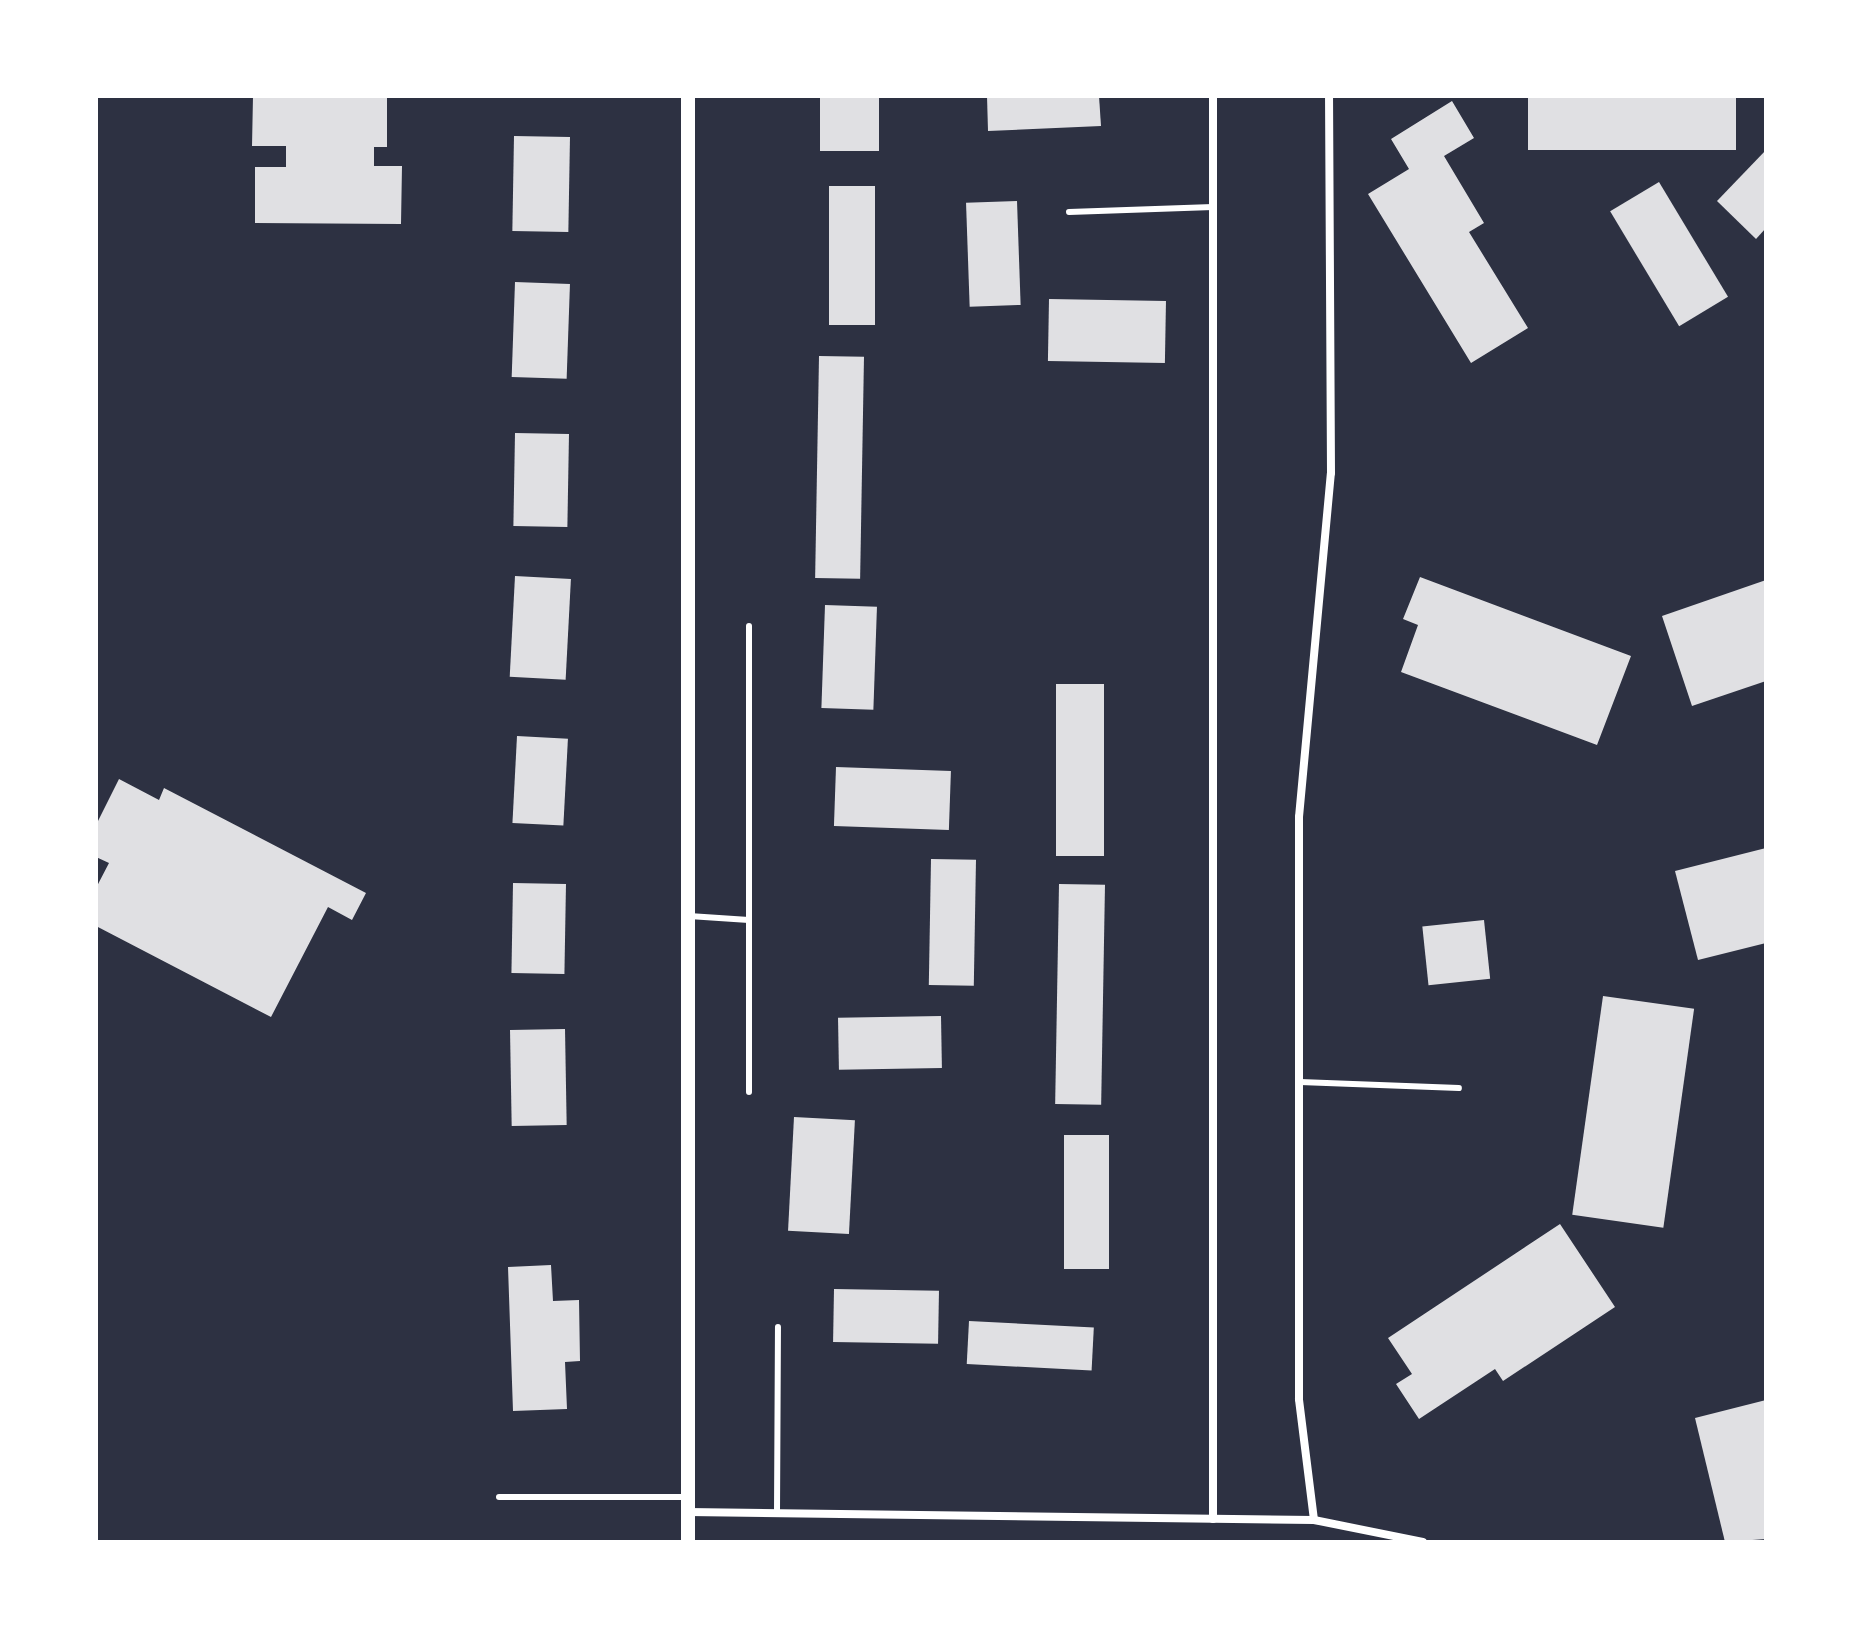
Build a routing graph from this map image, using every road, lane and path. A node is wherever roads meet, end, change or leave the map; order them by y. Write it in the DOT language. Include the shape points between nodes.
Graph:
graph roads {
  1 [pos="688,96"];
  2 [pos="1213,96"];
  3 [pos="1329,96"];
  4 [pos="1213,207"];
  5 [pos="1069,212"];
  6 [pos="749,626"];
  7 [pos="688,916"];
  8 [pos="749,920"];
  9 [pos="1300,1082"];
  10 [pos="1459,1088"];
  11 [pos="749,1092"];
  12 [pos="778,1327"];
  13 [pos="499,1497"];
  14 [pos="688,1497"];
  15 [pos="688,1512"];
  16 [pos="777,1513"];
  17 [pos="1213,1519"];
  18 [pos="1314,1520"];
  19 [pos="688,1542"];
  20 [pos="1423,1542"];
  1 -- 7 [label="street"];
  2 -- 4 [label="street"];
  3 -- 9 [label="street" via="1331,473 1300,789"];
  4 -- 5 [label="lane"];
  4 -- 17 [label="street"];
  6 -- 8 [label="lane"];
  7 -- 8 [label="lane"];
  7 -- 14 [label="street"];
  8 -- 11 [label="lane"];
  9 -- 10 [label="lane"];
  9 -- 18 [label="street" via="1299,1399"];
  12 -- 16 [label="lane"];
  13 -- 14 [label="lane"];
  14 -- 15 [label="street"];
  15 -- 16 [label="street"];
  15 -- 19 [label="street"];
  16 -- 17 [label="street"];
  17 -- 18 [label="street"];
  18 -- 20 [label="street"];
}
